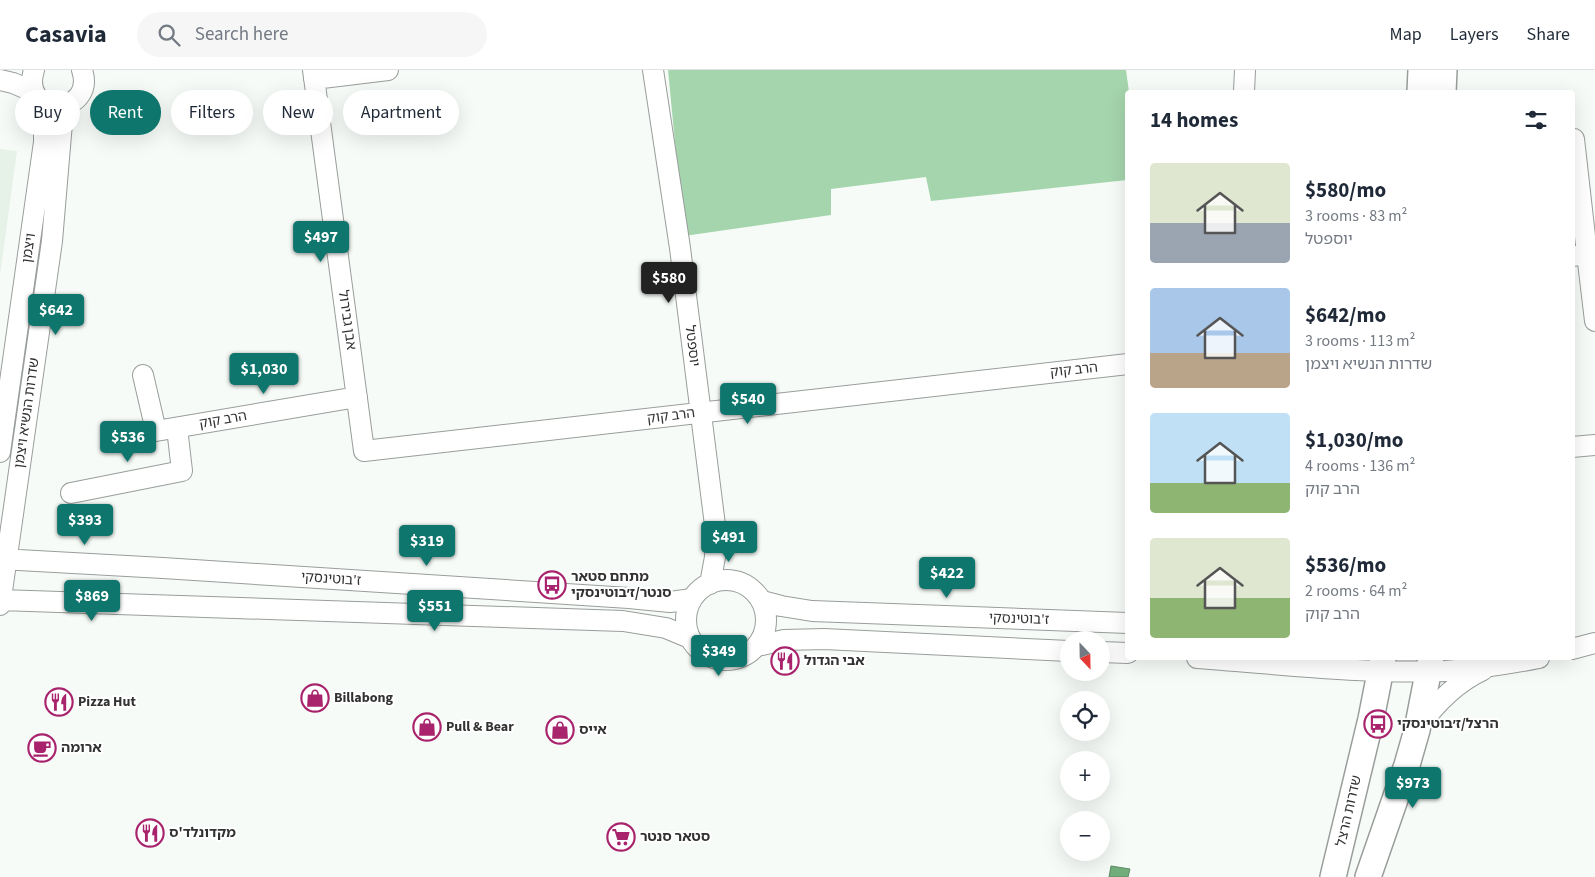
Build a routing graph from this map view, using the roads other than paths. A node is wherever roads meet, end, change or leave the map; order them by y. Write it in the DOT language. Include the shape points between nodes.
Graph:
graph roads {
  1 [pos="0,70"];
  2 [pos="6,70"];
  3 [pos="34,70"];
  4 [pos="82,70"];
  5 [pos="388,70"];
  6 [pos="653,70"];
  7 [pos="1244,70"];
  8 [pos="1421,70"];
  9 [pos="1444,70"];
  10 [pos="313,74"];
  11 [pos="0,80"];
  12 [pos="26,90"];
  13 [pos="36,90"];
  14 [pos="1244,90"];
  15 [pos="1420,90"];
  16 [pos="1443,90"];
  17 [pos="80,92"];
  18 [pos="43,135"];
  19 [pos="61,135"];
  20 [pos="1575,158"];
  21 [pos="1580,255"];
  22 [pos="1595,321"];
  23 [pos="1125,364"];
  24 [pos="143,375"];
  25 [pos="357,397"];
  26 [pos="701,412"];
  27 [pos="177,428"];
  28 [pos="1595,445"];
  29 [pos="1575,447"];
  30 [pos="364,451"];
  31 [pos="0,452"];
  32 [pos="71,493"];
  33 [pos="716,533"];
  34 [pos="3,559"];
  35 [pos="740,582"];
  36 [pos="710,584"];
  37 [pos="692,599"];
  38 [pos="0,600"];
  39 [pos="762,601"];
  40 [pos="0,605"];
  41 [pos="1125,624"];
  42 [pos="1595,636"];
  43 [pos="1575,637"];
  44 [pos="690,638"];
  45 [pos="1595,643"];
  46 [pos="756,646"];
  47 [pos="1575,648"];
  48 [pos="1060,651"];
  49 [pos="1110,652"];
  50 [pos="1125,653"];
  51 [pos="1259,660"];
  52 [pos="1528,660"];
  53 [pos="1382,664"];
  54 [pos="1430,664"];
  55 [pos="1494,666"];
  56 [pos="1417,730"];
  57 [pos="1333,877"];
  58 [pos="1368,877"];
  1 -- 2 [label="street"];
  3 -- 13 [label="street, ויצמן" via="32,78"];
  4 -- 17 [label="street, שדרות הנשיא ויצמן" via="84,79"];
  5 -- 10 [label="street"];
  6 -- 26 [label="street, יוספטל"];
  7 -- 14 [label="street"];
  8 -- 15 [label="main road"];
  9 -- 16 [label="main road"];
  10 -- 25 [label="street, אבן גבירול"];
  11 -- 12 [label="street"];
  18 -- 31 [label="street, ויצמן"];
  19 -- 34 [label="street, שדרות הנשיא ויצמן" via="52,241"];
  20 -- 21 [label="street"];
  21 -- 22 [label="street"];
  23 -- 26 [label="street, הרב קוק"];
  24 -- 27 [label="street, הרב קוק" via="156,431"];
  25 -- 27 [label="street, הרב קוק"];
  25 -- 30 [label="street, אבן גבירול"];
  26 -- 30 [label="street, הרב קוק"];
  26 -- 33 [label="street, יוספטל"];
  27 -- 32 [label="street" via="182,471"];
  28 -- 29 [label="street"];
  33 -- 35 [label="street, יוספטל"];
  33 -- 36 [label="street, יוספטל"];
  34 -- 37 [label="street, ז'בוטינסקי" via="657,602"];
  34 -- 38 [label="street, שדרות הנשיא ויצמן"];
  35 -- 36 [label="street" via="728,580"];
  35 -- 39 [label="street"];
  36 -- 37 [label="street"];
  37 -- 44 [label="street" via="687,615"];
  38 -- 40 [label="street, שדרות הנשיא ויצמן"];
  38 -- 44 [label="street" via="623,622 666,628"];
  39 -- 41 [label="street, ז'בוטינסקי" via="812,611"];
  39 -- 46 [label="street" via="766,625"];
  42 -- 43 [label="street"];
  44 -- 46 [label="street" via="700,650 719,660 740,658"];
  45 -- 47 [label="street"];
  46 -- 48 [label="street, ז'בוטינסקי" via="789,640 824,639"];
  49 -- 50 [label="street"];
  51 -- 53 [label="street"];
  52 -- 55 [label="street"];
  53 -- 54 [label="street"];
  53 -- 57 [label="main road, שדרות הרצל"];
  54 -- 55 [label="street"];
  54 -- 56 [label="main road"];
  55 -- 56 [label="street" via="1469,678 1444,696"];
  56 -- 58 [label="main road"];
}
